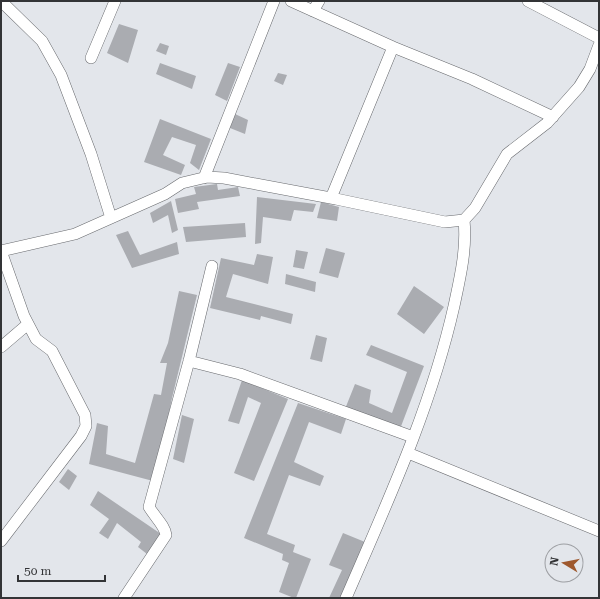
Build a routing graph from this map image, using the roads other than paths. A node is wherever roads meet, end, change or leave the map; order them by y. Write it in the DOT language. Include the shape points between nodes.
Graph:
graph roads {
  1 [pos="2,1"];
  2 [pos="115,1"];
  3 [pos="274,1"];
  4 [pos="291,1"];
  5 [pos="319,1"];
  6 [pos="528,1"];
  7 [pos="313,11"];
  8 [pos="599,38"];
  9 [pos="599,45"];
  10 [pos="393,47"];
  11 [pos="91,58"];
  12 [pos="553,117"];
  13 [pos="204,178"];
  14 [pos="331,198"];
  15 [pos="111,218"];
  16 [pos="464,220"];
  17 [pos="1,251"];
  18 [pos="212,266"];
  19 [pos="28,324"];
  20 [pos="1,347"];
  21 [pos="189,362"];
  22 [pos="414,437"];
  23 [pos="408,453"];
  24 [pos="599,530"];
  25 [pos="1,541"];
  26 [pos="124,598"];
  27 [pos="346,598"];
  1 -- 15 [label="street" via="42,41 61,75 91,154"];
  2 -- 11 [label="street"];
  3 -- 13 [label="street"];
  4 -- 7 [label="street"];
  5 -- 7 [label="street"];
  6 -- 8 [label="street"];
  7 -- 10 [label="street"];
  9 -- 12 [label="street" via="590,69 579,87"];
  10 -- 12 [label="street" via="472,78"];
  10 -- 14 [label="street"];
  12 -- 16 [label="street" via="500,162 475,208"];
  13 -- 14 [label="street" via="224,178"];
  13 -- 15 [label="street" via="182,183 165,194"];
  14 -- 16 [label="street" via="445,222"];
  15 -- 17 [label="street" via="75,234"];
  16 -- 22 [label="street" via="462,270 448,333"];
  17 -- 19 [label="street"];
  18 -- 21 [label="street"];
  19 -- 20 [label="street"];
  19 -- 25 [label="street" via="36,339 52,351 85,415 86,426"];
  21 -- 22 [label="street" via="240,374"];
  21 -- 26 [label="street" via="149,507 165,528 166,535"];
  22 -- 23 [label="street"];
  23 -- 24 [label="street"];
  23 -- 27 [label="street"];
}
